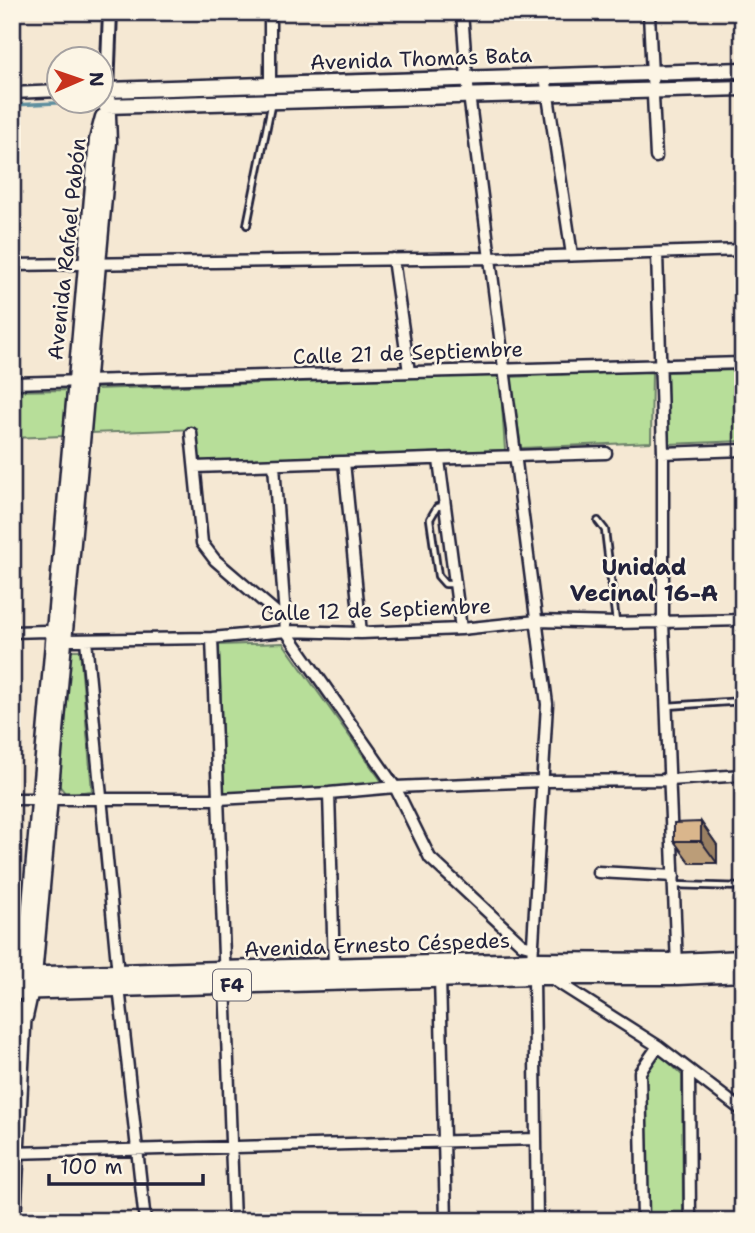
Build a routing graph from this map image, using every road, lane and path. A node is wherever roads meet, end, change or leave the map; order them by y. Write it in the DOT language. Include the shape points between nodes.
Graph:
graph roads {
  1 [pos="110,12"];
  2 [pos="270,12"];
  3 [pos="462,12"];
  4 [pos="649,14"];
  5 [pos="107,46"];
  6 [pos="743,71"];
  7 [pos="653,73"];
  8 [pos="545,76"];
  9 [pos="467,79"];
  10 [pos="270,85"];
  11 [pos="743,89"];
  12 [pos="116,90"];
  13 [pos="654,90"];
  14 [pos="46,92"];
  15 [pos="12,93"];
  16 [pos="548,93"];
  17 [pos="469,96"];
  18 [pos="271,101"];
  19 [pos="116,106"];
  20 [pos="107,116"];
  21 [pos="656,157"];
  22 [pos="247,225"];
  23 [pos="743,250"];
  24 [pos="657,253"];
  25 [pos="572,255"];
  26 [pos="490,258"];
  27 [pos="393,259"];
  28 [pos="92,264"];
  29 [pos="12,265"];
  30 [pos="743,363"];
  31 [pos="659,364"];
  32 [pos="504,369"];
  33 [pos="410,372"];
  34 [pos="80,382"];
  35 [pos="12,383"];
  36 [pos="191,433"];
  37 [pos="743,450"];
  38 [pos="606,453"];
  39 [pos="663,453"];
  40 [pos="515,457"];
  41 [pos="439,460"];
  42 [pos="344,462"];
  43 [pos="274,465"];
  44 [pos="195,467"];
  45 [pos="445,505"];
  46 [pos="598,521"];
  47 [pos="455,584"];
  48 [pos="743,620"];
  49 [pos="537,621"];
  50 [pos="663,622"];
  51 [pos="616,623"];
  52 [pos="286,626"];
  53 [pos="461,629"];
  54 [pos="12,632"];
  55 [pos="360,633"];
  56 [pos="59,637"];
  57 [pos="212,638"];
  58 [pos="86,640"];
  59 [pos="743,701"];
  60 [pos="667,706"];
  61 [pos="743,775"];
  62 [pos="670,780"];
  63 [pos="544,781"];
  64 [pos="395,787"];
  65 [pos="329,793"];
  66 [pos="100,797"];
  67 [pos="45,798"];
  68 [pos="12,799"];
  69 [pos="218,799"];
  70 [pos="598,872"];
  71 [pos="674,880"];
  72 [pos="743,887"];
  73 [pos="743,959"];
  74 [pos="537,965"];
  75 [pos="334,968"];
  76 [pos="677,969"];
  77 [pos="440,971"];
  78 [pos="743,973"];
  79 [pos="226,977"];
  80 [pos="119,981"];
  81 [pos="23,983"];
  82 [pos="658,1046"];
  83 [pos="689,1070"];
  84 [pos="743,1111"];
  85 [pos="536,1139"];
  86 [pos="442,1143"];
  87 [pos="232,1148"];
  88 [pos="137,1150"];
  89 [pos="15,1152"];
  90 [pos="13,1221"];
  91 [pos="145,1221"];
  92 [pos="234,1221"];
  93 [pos="446,1221"];
  94 [pos="537,1221"];
  95 [pos="643,1221"];
  96 [pos="690,1221"];
  1 -- 5 [label="street"];
  2 -- 10 [label="street"];
  3 -- 9 [label="street"];
  4 -- 7 [label="street"];
  6 -- 7 [label="main road, Avenida Thomas Bata"];
  7 -- 8 [label="main road, Avenida Thomas Bata"];
  7 -- 13 [label="street"];
  8 -- 9 [label="main road, Avenida Thomas Bata"];
  8 -- 16 [label="street"];
  9 -- 10 [label="main road, Avenida Thomas Bata"];
  9 -- 17 [label="street"];
  10 -- 12 [label="main road, Avenida Thomas Bata"];
  11 -- 13 [label="main road, Avenida Thomas Bata"];
  13 -- 16 [label="main road, Avenida Thomas Bata"];
  13 -- 21 [label="street"];
  14 -- 15 [label="street"];
  16 -- 17 [label="main road, Avenida Thomas Bata"];
  16 -- 25 [label="street"];
  17 -- 18 [label="main road, Avenida Thomas Bata"];
  17 -- 26 [label="street"];
  18 -- 19 [label="main road, Avenida Thomas Bata"];
  18 -- 22 [label="lane"];
  20 -- 28 [label="main road, Avenida Rafael Pabón" via="109,142"];
  23 -- 24 [label="street"];
  24 -- 25 [label="street"];
  24 -- 31 [label="street"];
  25 -- 26 [label="street"];
  26 -- 27 [label="street"];
  26 -- 32 [label="street"];
  27 -- 28 [label="street"];
  27 -- 33 [label="street"];
  28 -- 29 [label="street"];
  28 -- 34 [label="main road, Avenida Rafael Pabón"];
  30 -- 31 [label="street, Calle 21 de Septiembre"];
  31 -- 32 [label="street, Calle 21 de Septiembre"];
  31 -- 39 [label="street"];
  32 -- 33 [label="street, Calle 21 de Septiembre"];
  32 -- 40 [label="street"];
  33 -- 34 [label="street, Calle 21 de Septiembre"];
  34 -- 35 [label="street, Calle 21 de Septiembre"];
  34 -- 56 [label="main road, Avenida Rafael Pabón"];
  36 -- 44 [label="street"];
  37 -- 39 [label="street"];
  38 -- 40 [label="street"];
  39 -- 50 [label="street"];
  40 -- 41 [label="street"];
  40 -- 49 [label="street"];
  41 -- 42 [label="street"];
  41 -- 45 [label="street"];
  42 -- 43 [label="street"];
  42 -- 55 [label="street"];
  43 -- 44 [label="street"];
  43 -- 52 [label="street"];
  44 -- 52 [label="street" via="202,542 215,560"];
  45 -- 47 [label="street"];
  45 -- 47 [label="lane" via="430,519 438,576 446,584"];
  46 -- 51 [label="lane" via="605,530"];
  47 -- 53 [label="street"];
  48 -- 50 [label="street, Calle 12 de Septiembre"];
  49 -- 51 [label="street, Calle 12 de Septiembre"];
  49 -- 53 [label="street, Calle 12 de Septiembre"];
  49 -- 63 [label="street" via="547,704"];
  50 -- 51 [label="street, Calle 12 de Septiembre"];
  50 -- 60 [label="street"];
  52 -- 55 [label="street, Calle 12 de Septiembre"];
  52 -- 57 [label="street, Calle 12 de Septiembre"];
  52 -- 64 [label="street"];
  53 -- 55 [label="street, Calle 12 de Septiembre"];
  54 -- 56 [label="street, Calle 12 de Septiembre" via="46,631"];
  56 -- 58 [label="street, Calle 12 de Septiembre"];
  56 -- 67 [label="main road, Avenida Rafael Pabón"];
  57 -- 58 [label="street, Calle 12 de Septiembre"];
  57 -- 69 [label="street"];
  58 -- 66 [label="street"];
  59 -- 60 [label="lane"];
  60 -- 62 [label="street"];
  61 -- 62 [label="street"];
  62 -- 63 [label="street"];
  62 -- 71 [label="street"];
  63 -- 64 [label="street"];
  63 -- 74 [label="street"];
  64 -- 65 [label="street"];
  64 -- 74 [label="street" via="430,858 522,944"];
  65 -- 69 [label="street"];
  65 -- 75 [label="street"];
  66 -- 67 [label="street"];
  66 -- 69 [label="street"];
  66 -- 80 [label="street"];
  67 -- 68 [label="street"];
  67 -- 81 [label="main road, Avenida Rafael Pabón"];
  69 -- 79 [label="street"];
  70 -- 71 [label="street"];
  71 -- 72 [label="lane"];
  71 -- 76 [label="street"];
  73 -- 76 [label="highway, Avenida Ernesto Céspedes / F4"];
  74 -- 76 [label="highway, Avenida Ernesto Céspedes / F4"];
  74 -- 77 [label="highway, Avenida Ernesto Céspedes / F4"];
  74 -- 82 [label="street"];
  74 -- 85 [label="street"];
  75 -- 77 [label="highway, Avenida Ernesto Céspedes / F4"];
  75 -- 79 [label="highway, Avenida Ernesto Céspedes / F4"];
  76 -- 78 [label="highway, Avenida Ernesto Céspedes / F4"];
  77 -- 79 [label="highway, Avenida Ernesto Céspedes / F4"];
  77 -- 86 [label="street"];
  79 -- 80 [label="highway, Avenida Ernesto Céspedes / F4"];
  79 -- 87 [label="street"];
  80 -- 81 [label="highway, Avenida Ernesto Céspedes / F4"];
  80 -- 88 [label="street"];
  81 -- 89 [label="main road, Avenida Rafael Pabón" via="25,1017"];
  82 -- 83 [label="street"];
  82 -- 95 [label="street" via="640,1072"];
  83 -- 84 [label="street"];
  83 -- 96 [label="street"];
  85 -- 86 [label="street"];
  85 -- 94 [label="street"];
  86 -- 87 [label="street"];
  86 -- 93 [label="street"];
  87 -- 88 [label="street"];
  87 -- 92 [label="street"];
  88 -- 89 [label="street"];
  88 -- 91 [label="street"];
  89 -- 90 [label="main road, Avenida Rafael Pabón"];
}
